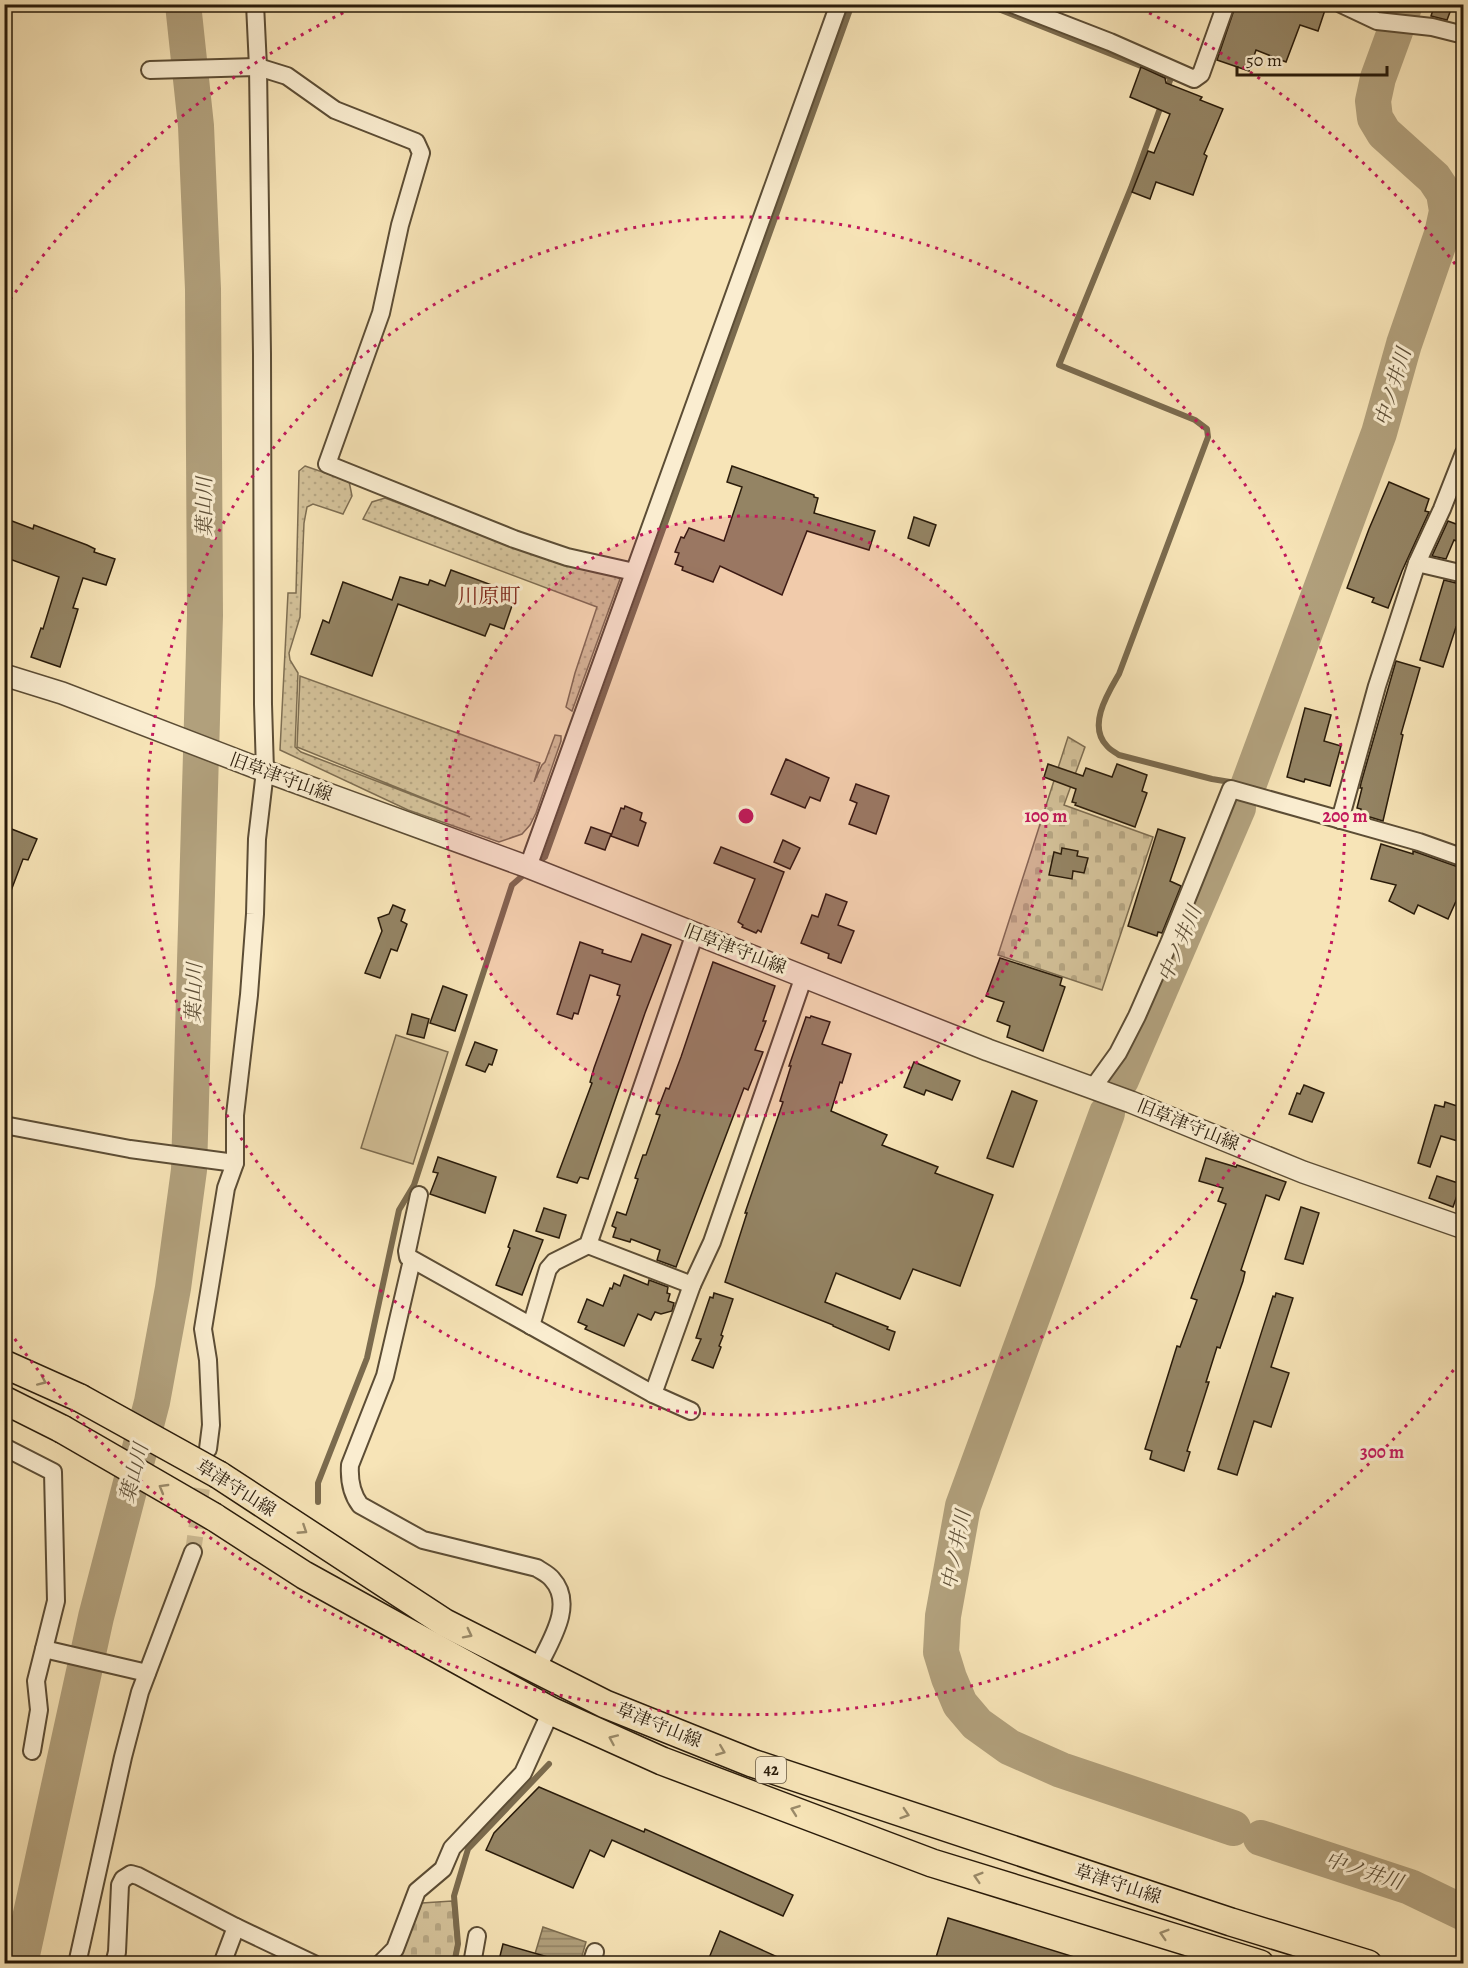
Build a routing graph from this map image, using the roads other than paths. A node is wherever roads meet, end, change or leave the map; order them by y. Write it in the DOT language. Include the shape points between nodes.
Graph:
graph roads {
  1 [pos="255,4"];
  2 [pos="839,4"];
  3 [pos="1012,4"];
  4 [pos="1226,4"];
  5 [pos="1341,4"];
  6 [pos="1464,35"];
  7 [pos="255,66"];
  8 [pos="155,70"];
  9 [pos="1464,453"];
  10 [pos="1417,563"];
  11 [pos="634,572"];
  12 [pos="1464,574"];
  13 [pos="4,675"];
  14 [pos="261,770"];
  15 [pos="1340,820"];
  16 [pos="1464,858"];
  17 [pos="528,867"];
  18 [pos="695,933"];
  19 [pos="804,976"];
  20 [pos="1092,1089"];
  21 [pos="4,1125"];
  22 [pos="235,1163"];
  23 [pos="419,1194"];
  24 [pos="1463,1227"];
  25 [pos="588,1245"];
  26 [pos="412,1260"];
  27 [pos="692,1285"];
  28 [pos="531,1326"];
  29 [pos="4,1364"];
  30 [pos="653,1394"];
  31 [pos="4,1400"];
  32 [pos="692,1411"];
  33 [pos="4,1447"];
  34 [pos="208,1449"];
  35 [pos="193,1552"];
  36 [pos="44,1649"];
  37 [pos="537,1670"];
  38 [pos="147,1673"];
  39 [pos="551,1711"];
  40 [pos="32,1751"];
  41 [pos="236,1927"];
  42 [pos="477,1936"];
  43 [pos="1200,1954"];
  44 [pos="77,1964"];
  45 [pos="114,1964"];
  46 [pos="222,1964"];
  47 [pos="314,1964"];
  48 [pos="380,1964"];
  49 [pos="472,1964"];
  50 [pos="1260,1964"];
  51 [pos="1368,1964"];
  1 -- 7 [label="street"];
  2 -- 11 [label="street"];
  3 -- 4 [label="street" via="1194,79 1202,74"];
  5 -- 6 [label="street" via="1377,21"];
  7 -- 8 [label="street"];
  7 -- 11 [label="street" via="287,76 335,110 416,142 421,153 381,313 327,464 514,539 567,557"];
  7 -- 14 [label="street" via="262,366"];
  9 -- 10 [label="street"];
  10 -- 12 [label="street"];
  10 -- 15 [label="street" via="1377,686"];
  11 -- 17 [label="street"];
  13 -- 14 [label="street, 旧草津守山線" via="62,693"];
  14 -- 17 [label="street, 旧草津守山線"];
  14 -- 22 [label="street" via="255,914 235,1115"];
  15 -- 16 [label="street"];
  15 -- 20 [label="street" via="1231,789 1137,1016 1118,1053"];
  17 -- 18 [label="street, 旧草津守山線"];
  18 -- 19 [label="street, 旧草津守山線"];
  18 -- 25 [label="street"];
  19 -- 20 [label="street, 旧草津守山線"];
  19 -- 27 [label="street" via="712,1242"];
  20 -- 24 [label="street, 旧草津守山線" via="1303,1172"];
  21 -- 22 [label="street" via="129,1149"];
  22 -- 34 [label="street" via="226,1188 203,1329 211,1425"];
  23 -- 26 [label="street" via="407,1251"];
  25 -- 27 [label="street"];
  25 -- 28 [label="street" via="548,1269"];
  26 -- 28 [label="street"];
  26 -- 37 [label="street" via="385,1376 350,1465 354,1496 360,1505 423,1540 537,1568 552,1579 560,1592 562,1613"];
  27 -- 30 [label="street"];
  28 -- 30 [label="street"];
  29 -- 37 [label="main road, 草津守山線 / 42, one-way, bridge" via="80,1398 219,1475 445,1623"];
  30 -- 32 [label="street"];
  39 -- 31 [label="main road, 草津守山線 / 42, one-way, bridge" via="304,1575 214,1517"];
  33 -- 36 [label="street" via="52,1472 56,1601"];
  35 -- 38 [label="street"];
  36 -- 38 [label="street"];
  36 -- 40 [label="street" via="36,1681 39,1710"];
  37 -- 51 [label="main road, 草津守山線 / 42, one-way" via="606,1704 752,1763"];
  38 -- 44 [label="street" via="123,1757"];
  43 -- 39 [label="main road, 草津守山線 / 42, one-way" via="932,1863 662,1761"];
  39 -- 48 [label="street" via="523,1773 452,1848 443,1869 417,1891 395,1949"];
  41 -- 45 [label="street" via="130,1874 120,1885"];
  41 -- 46 [label="street"];
  41 -- 47 [label="street"];
  42 -- 49 [label="street"];
  43 -- 50 [label="main road, 草津守山線 / 42"];
}
